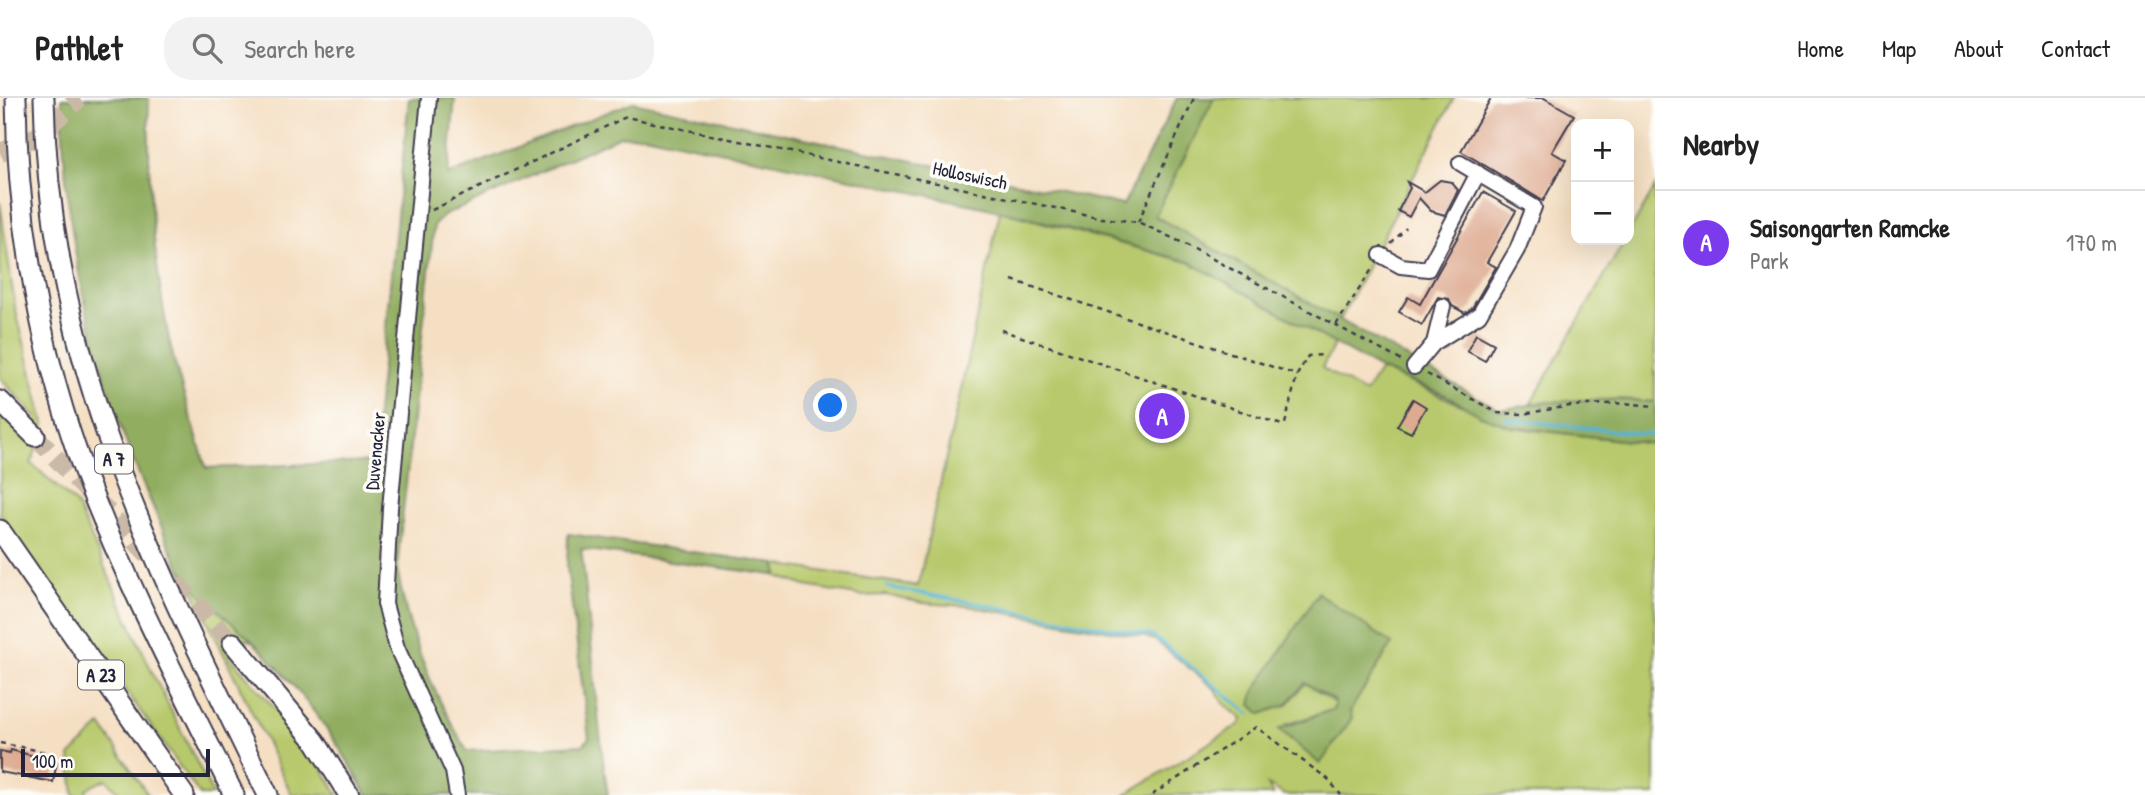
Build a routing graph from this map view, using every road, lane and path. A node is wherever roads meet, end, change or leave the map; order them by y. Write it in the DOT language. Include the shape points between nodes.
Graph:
graph roads {
  1 [pos="16,98"];
  2 [pos="44,98"];
  3 [pos="429,98"];
  4 [pos="1194,98"];
  5 [pos="1460,163"];
  6 [pos="1478,173"];
  7 [pos="416,217"];
  8 [pos="1138,222"];
  9 [pos="1406,228"];
  10 [pos="1381,255"];
  11 [pos="1012,280"];
  12 [pos="1443,306"];
  13 [pos="1336,325"];
  14 [pos="1000,330"];
  15 [pos="1434,344"];
  16 [pos="1324,355"];
  17 [pos="1414,367"];
  18 [pos="1297,375"];
  19 [pos="0,401"];
  20 [pos="1655,406"];
  21 [pos="35,436"];
  22 [pos="0,530"];
  23 [pos="233,643"];
  24 [pos="0,743"];
  25 [pos="46,752"];
  26 [pos="184,795"];
  27 [pos="234,795"];
  28 [pos="268,795"];
  29 [pos="349,795"];
  30 [pos="457,795"];
  31 [pos="1152,795"];
  32 [pos="1341,795"];
  1 -- 27 [label="highway, A 7" via="21,197 32,276 64,411 121,556"];
  2 -- 28 [label="highway, A 7" via="57,247 89,387 143,531"];
  3 -- 7 [label="street, Duvenacker"];
  4 -- 8 [label="path"];
  5 -- 6 [label="street"];
  6 -- 10 [label="street" via="1428,269 1401,266"];
  6 -- 15 [label="street" via="1534,207 1517,250 1479,316"];
  7 -- 8 [label="path, Holloswisch" via="626,117"];
  7 -- 30 [label="street, Duvenacker" via="387,534 385,604 397,648 453,771"];
  8 -- 13 [label="path, Holloswisch"];
  9 -- 10 [label="path"];
  10 -- 13 [label="path"];
  11 -- 18 [label="path"];
  12 -- 15 [label="street"];
  13 -- 17 [label="path, Holloswisch"];
  14 -- 18 [label="path" via="1282,425"];
  15 -- 17 [label="street"];
  16 -- 18 [label="path" via="1308,356"];
  17 -- 20 [label="path, Holloswisch" via="1498,412 1522,414 1623,403"];
  19 -- 21 [label="highway"];
  22 -- 26 [label="highway, A 23"];
  23 -- 29 [label="highway" via="315,741"];
  24 -- 25 [label="path"];
  31 -- 32 [label="path" via="1256,727 1328,779"];
}
